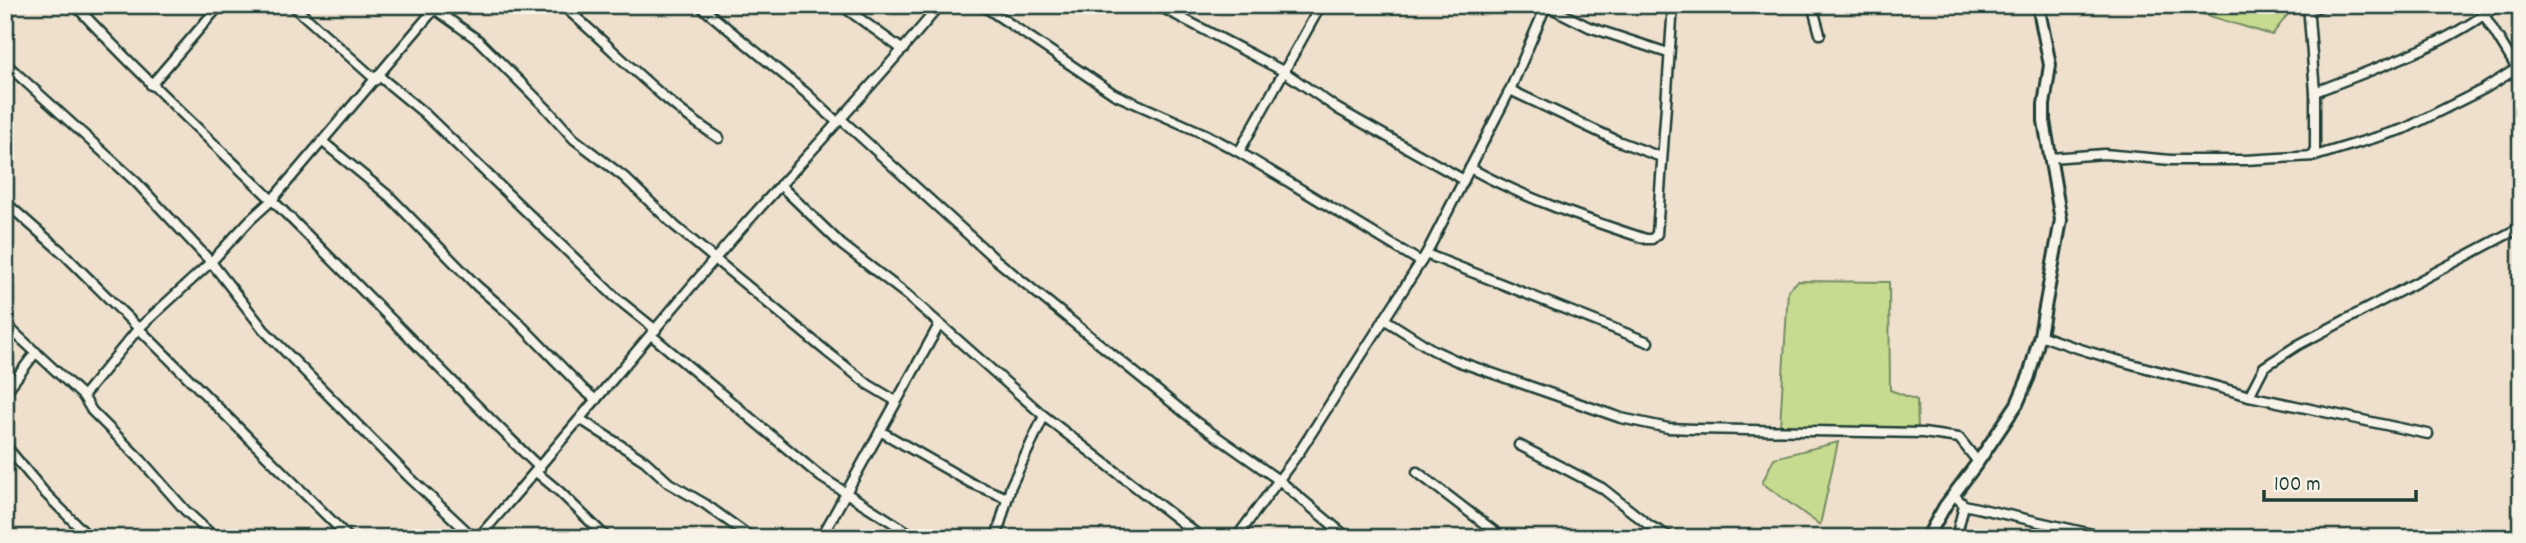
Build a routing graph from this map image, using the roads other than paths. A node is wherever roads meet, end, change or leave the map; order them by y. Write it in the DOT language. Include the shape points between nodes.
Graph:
graph roads {
  1 [pos="75,5"];
  2 [pos="220,5"];
  3 [pos="292,5"];
  4 [pos="562,5"];
  5 [pos="699,5"];
  6 [pos="841,5"];
  7 [pos="940,5"];
  8 [pos="982,5"];
  9 [pos="1157,5"];
  10 [pos="1321,5"];
  11 [pos="1673,5"];
  12 [pos="1812,5"];
  13 [pos="2038,5"];
  14 [pos="2323,5"];
  15 [pos="2478,5"];
  16 [pos="2497,5"];
  17 [pos="1545,6"];
  18 [pos="433,7"];
  19 [pos="2308,8"];
  20 [pos="2484,15"];
  21 [pos="1820,34"];
  22 [pos="903,50"];
  23 [pos="1668,53"];
  24 [pos="5,63"];
  25 [pos="2519,70"];
  26 [pos="1283,71"];
  27 [pos="378,78"];
  28 [pos="151,85"];
  29 [pos="1510,90"];
  30 [pos="2315,92"];
  31 [pos="839,120"];
  32 [pos="719,138"];
  33 [pos="323,142"];
  34 [pos="1239,152"];
  35 [pos="2315,156"];
  36 [pos="1661,157"];
  37 [pos="2051,158"];
  38 [pos="1470,168"];
  39 [pos="1464,180"];
  40 [pos="780,185"];
  41 [pos="272,200"];
  42 [pos="5,202"];
  43 [pos="2521,227"];
  44 [pos="1423,258"];
  45 [pos="716,259"];
  46 [pos="211,262"];
  47 [pos="1384,319"];
  48 [pos="5,324"];
  49 [pos="939,325"];
  50 [pos="138,329"];
  51 [pos="653,333"];
  52 [pos="2040,335"];
  53 [pos="1648,342"];
  54 [pos="36,352"];
  55 [pos="5,393"];
  56 [pos="83,396"];
  57 [pos="2249,396"];
  58 [pos="596,400"];
  59 [pos="896,401"];
  60 [pos="1044,416"];
  61 [pos="580,419"];
  62 [pos="880,431"];
  63 [pos="2428,434"];
  64 [pos="5,445"];
  65 [pos="1520,445"];
  66 [pos="1978,463"];
  67 [pos="538,470"];
  68 [pos="1417,472"];
  69 [pos="1280,481"];
  70 [pos="847,494"];
  71 [pos="1954,495"];
  72 [pos="1007,498"];
  73 [pos="1964,505"];
  74 [pos="90,538"];
  75 [pos="215,538"];
  76 [pos="349,538"];
  77 [pos="476,538"];
  78 [pos="607,538"];
  79 [pos="752,538"];
  80 [pos="821,538"];
  81 [pos="917,538"];
  82 [pos="996,538"];
  83 [pos="1202,538"];
  84 [pos="1236,538"];
  85 [pos="1348,538"];
  86 [pos="1503,538"];
  87 [pos="1672,538"];
  88 [pos="1927,538"];
  89 [pos="1956,538"];
  90 [pos="2110,538"];
  1 -- 28 [label="street"];
  2 -- 28 [label="street"];
  3 -- 27 [label="street"];
  4 -- 32 [label="street" via="653,87"];
  5 -- 31 [label="street"];
  6 -- 22 [label="street"];
  7 -- 22 [label="street"];
  8 -- 34 [label="street" via="1114,94"];
  9 -- 26 [label="street"];
  10 -- 26 [label="street"];
  11 -- 23 [label="street"];
  12 -- 21 [label="street"];
  13 -- 37 [label="street" via="2050,65 2043,105"];
  14 -- 19 [label="street"];
  15 -- 20 [label="street"];
  16 -- 20 [label="street"];
  17 -- 23 [label="street" via="1589,27"];
  17 -- 29 [label="street"];
  18 -- 27 [label="street"];
  18 -- 45 [label="street" via="478,40 574,139"];
  19 -- 30 [label="street"];
  20 -- 25 [label="street"];
  20 -- 30 [label="street" via="2414,53"];
  22 -- 31 [label="street"];
  23 -- 36 [label="street"];
  24 -- 46 [label="street" via="135,182"];
  25 -- 35 [label="street" via="2404,129"];
  26 -- 34 [label="street"];
  26 -- 39 [label="street"];
  27 -- 33 [label="street"];
  27 -- 51 [label="street" via="425,113"];
  28 -- 41 [label="street"];
  29 -- 36 [label="street"];
  29 -- 38 [label="street"];
  30 -- 35 [label="street"];
  31 -- 40 [label="street"];
  31 -- 69 [label="street" via="995,259 1196,422"];
  33 -- 41 [label="street"];
  33 -- 58 [label="street" via="390,197"];
  34 -- 44 [label="street"];
  35 -- 37 [label="street" via="2171,160 2104,154"];
  36 -- 38 [label="street" via="1653,239 1577,217"];
  37 -- 52 [label="street" via="2061,220"];
  38 -- 39 [label="street"];
  39 -- 44 [label="street"];
  40 -- 45 [label="street"];
  40 -- 49 [label="street" via="842,245"];
  41 -- 46 [label="street"];
  41 -- 67 [label="street"];
  42 -- 50 [label="street"];
  43 -- 57 [label="street" via="2298,345 2264,367"];
  44 -- 47 [label="street"];
  44 -- 53 [label="street"];
  45 -- 51 [label="street"];
  45 -- 59 [label="street" via="858,377"];
  46 -- 50 [label="street"];
  46 -- 77 [label="street" via="264,330"];
  47 -- 66 [label="street" via="1433,350 1620,418 1668,428 1923,433 1959,438"];
  47 -- 69 [label="street"];
  48 -- 54 [label="street"];
  49 -- 59 [label="street"];
  49 -- 60 [label="street"];
  50 -- 56 [label="street"];
  50 -- 76 [label="street"];
  51 -- 58 [label="street"];
  51 -- 70 [label="street" via="758,426"];
  52 -- 57 [label="street" via="2083,352"];
  52 -- 66 [label="street" via="2017,404"];
  54 -- 55 [label="street"];
  54 -- 56 [label="street"];
  56 -- 75 [label="street" via="92,411"];
  57 -- 63 [label="street"];
  58 -- 61 [label="street"];
  59 -- 62 [label="street"];
  60 -- 72 [label="street"];
  60 -- 83 [label="street"];
  61 -- 67 [label="street"];
  61 -- 79 [label="street"];
  62 -- 70 [label="street"];
  62 -- 72 [label="street" via="971,483"];
  64 -- 74 [label="street"];
  65 -- 87 [label="street" via="1602,488"];
  66 -- 71 [label="street"];
  67 -- 77 [label="street"];
  67 -- 78 [label="street"];
  68 -- 86 [label="street"];
  69 -- 84 [label="street"];
  69 -- 85 [label="street"];
  70 -- 80 [label="street"];
  70 -- 81 [label="street"];
  71 -- 73 [label="street"];
  71 -- 88 [label="street"];
  72 -- 82 [label="street"];
  73 -- 89 [label="street"];
  73 -- 90 [label="street"];
}
